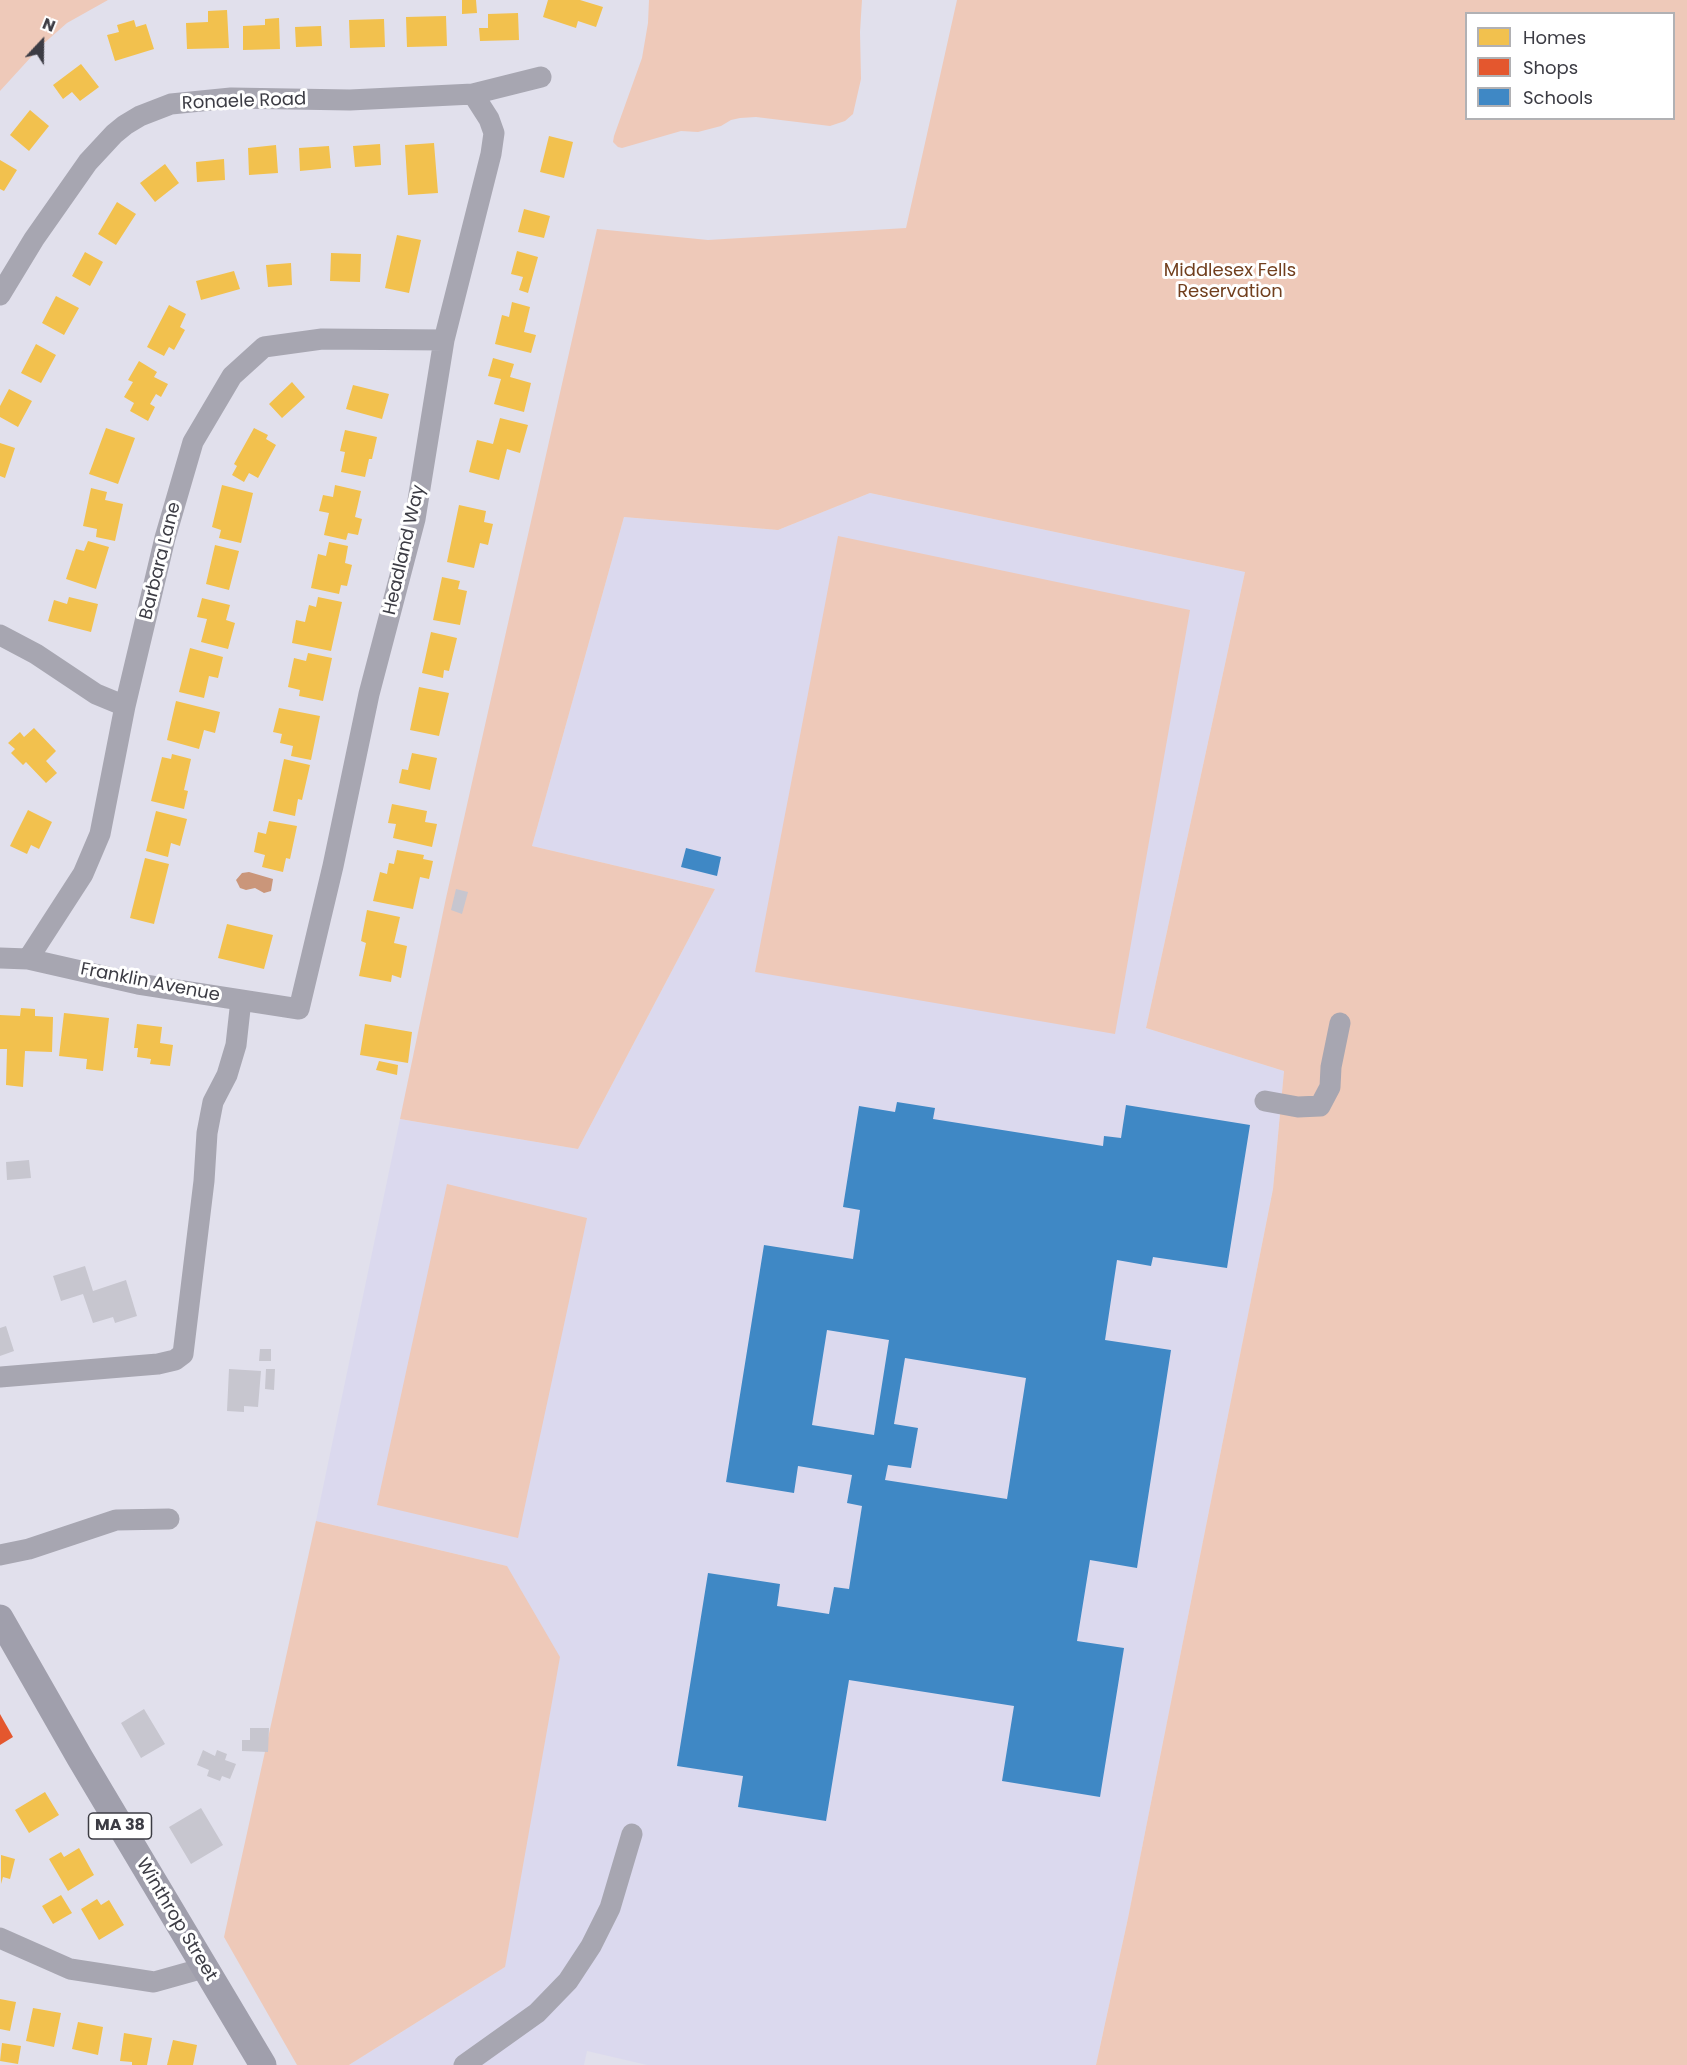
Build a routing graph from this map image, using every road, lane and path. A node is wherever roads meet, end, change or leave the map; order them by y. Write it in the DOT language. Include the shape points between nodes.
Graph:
graph roads {
  1 [pos="541,77"];
  2 [pos="473,94"];
  3 [pos="0,295"];
  4 [pos="444,340"];
  5 [pos="0,635"];
  6 [pos="125,706"];
  7 [pos="0,958"];
  8 [pos="28,958"];
  9 [pos="241,1000"];
  10 [pos="299,1009"];
  11 [pos="1340,1023"];
  12 [pos="1265,1101"];
  13 [pos="0,1377"];
  14 [pos="169,1519"];
  15 [pos="0,1556"];
  16 [pos="0,1618"];
  17 [pos="632,1834"];
  18 [pos="0,1938"];
  19 [pos="204,1968"];
  20 [pos="263,2065"];
  21 [pos="464,2065"];
  1 -- 2 [label="street, Ronaele Road"];
  2 -- 3 [label="street, Ronaele Road" via="350,100 231,98 171,104 140,116 114,134 88,162"];
  2 -- 4 [label="street, Headland Way" via="494,133"];
  4 -- 6 [label="street, Barbara Lane" via="322,339 264,347 232,376 193,442 165,538"];
  4 -- 10 [label="street, Headland Way" via="415,519 369,694"];
  5 -- 6 [label="street" via="96,694"];
  6 -- 8 [label="street, Barbara Lane" via="105,814 92,856"];
  7 -- 8 [label="street, Franklin Avenue"];
  8 -- 9 [label="street, Franklin Avenue" via="138,984"];
  9 -- 10 [label="street, Franklin Avenue"];
  9 -- 13 [label="street" via="236,1045 213,1102 207,1133 183,1354 158,1364"];
  11 -- 12 [label="street" via="1330,1087 1320,1106"];
  14 -- 15 [label="street" via="116,1520"];
  16 -- 19 [label="main road, Winthrop Street / MA 38"];
  17 -- 21 [label="street" via="610,1908 568,1981 537,2013"];
  18 -- 19 [label="street" via="70,1969 154,1982"];
  19 -- 20 [label="main road, Winthrop Street / MA 38"];
}
